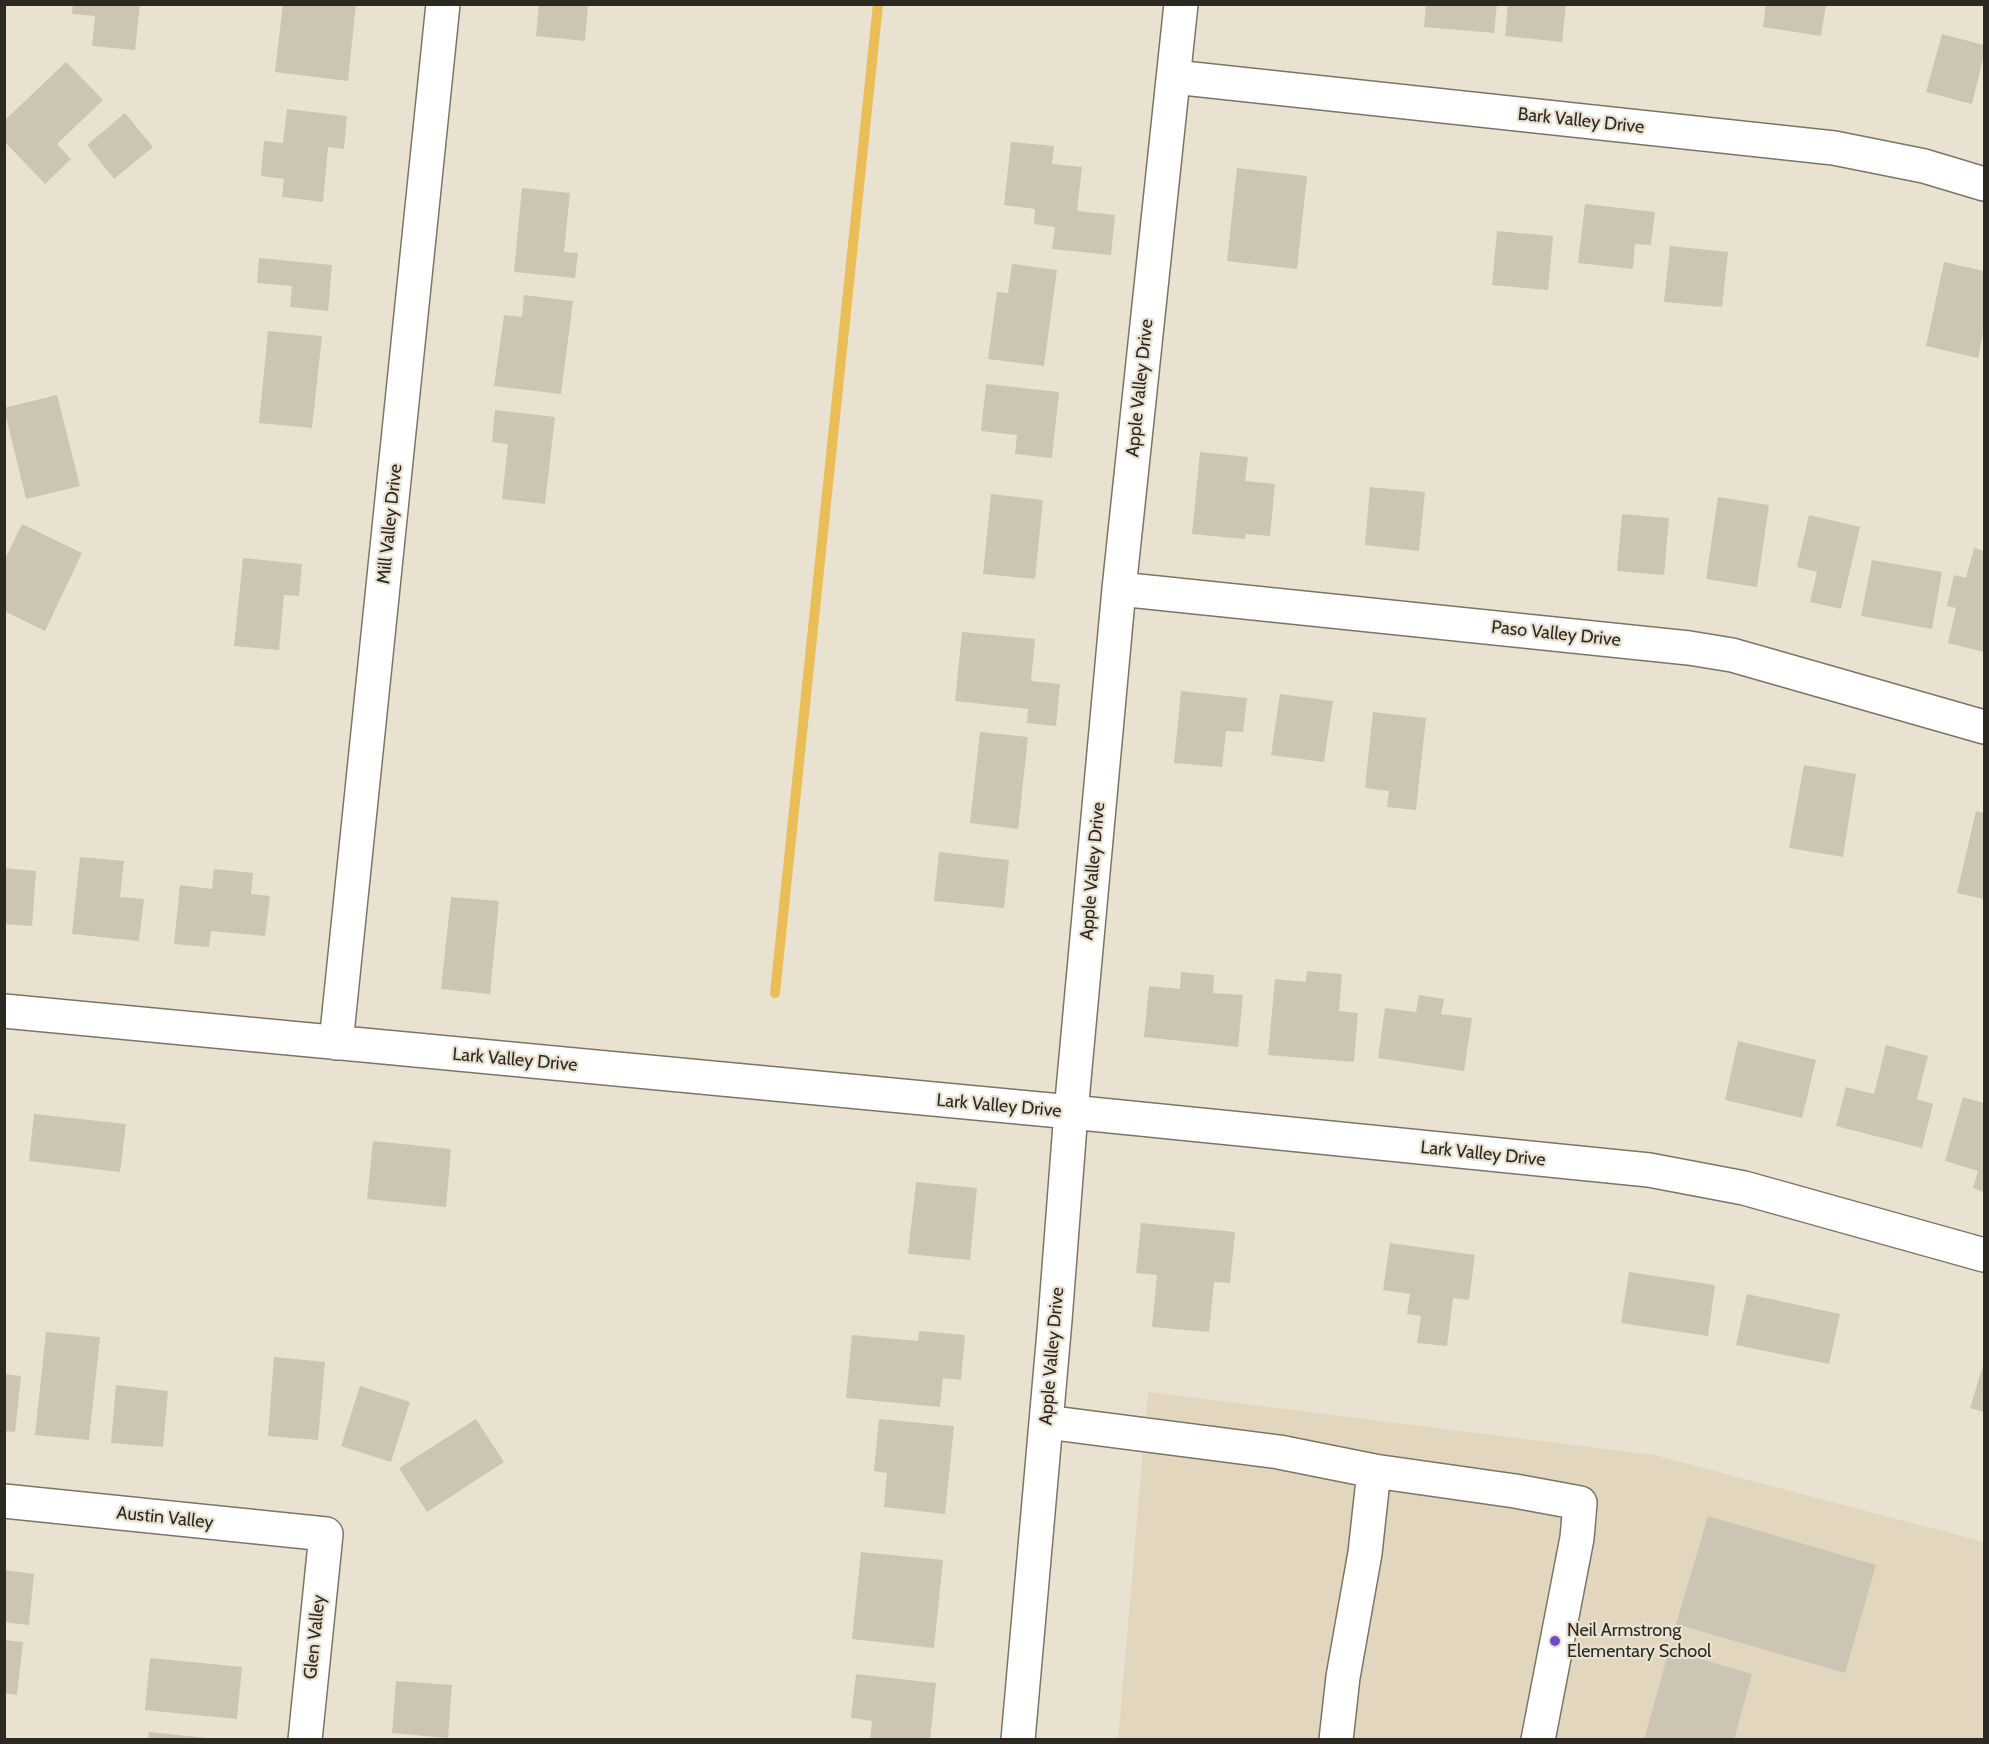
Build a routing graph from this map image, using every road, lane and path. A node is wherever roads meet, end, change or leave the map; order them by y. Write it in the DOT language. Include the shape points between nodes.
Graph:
graph roads {
  1 [pos="443,4"];
  2 [pos="1181,4"];
  3 [pos="1174,77"];
  4 [pos="1984,184"];
  5 [pos="1119,589"];
  6 [pos="1984,727"];
  7 [pos="4,1011"];
  8 [pos="336,1043"];
  9 [pos="1071,1112"];
  10 [pos="1984,1255"];
  11 [pos="1046,1422"];
  12 [pos="1374,1471"];
  13 [pos="4,1501"];
  14 [pos="326,1534"];
  15 [pos="305,1740"];
  16 [pos="1018,1740"];
  17 [pos="1336,1740"];
  18 [pos="1538,1740"];
  1 -- 8 [label="street, Mill Valley Drive"];
  2 -- 3 [label="street, Apple Valley Drive"];
  3 -- 4 [label="street, Bark Valley Drive" via="1834,148 1924,166"];
  3 -- 5 [label="street, Apple Valley Drive"];
  5 -- 6 [label="street, Paso Valley Drive" via="1689,648 1732,656"];
  5 -- 9 [label="street, Apple Valley Drive"];
  7 -- 8 [label="street, Lark Valley Drive"];
  8 -- 9 [label="street, Lark Valley Drive"];
  9 -- 10 [label="street, Lark Valley Drive" via="1649,1170 1744,1188"];
  9 -- 11 [label="street, Apple Valley Drive"];
  11 -- 12 [label="street" via="1279,1452"];
  11 -- 16 [label="street, Apple Valley Drive"];
  12 -- 17 [label="street"];
  12 -- 18 [label="street" via="1580,1503 1577,1538"];
  13 -- 14 [label="street, Austin Valley"];
  14 -- 15 [label="street, Glen Valley"];
}
